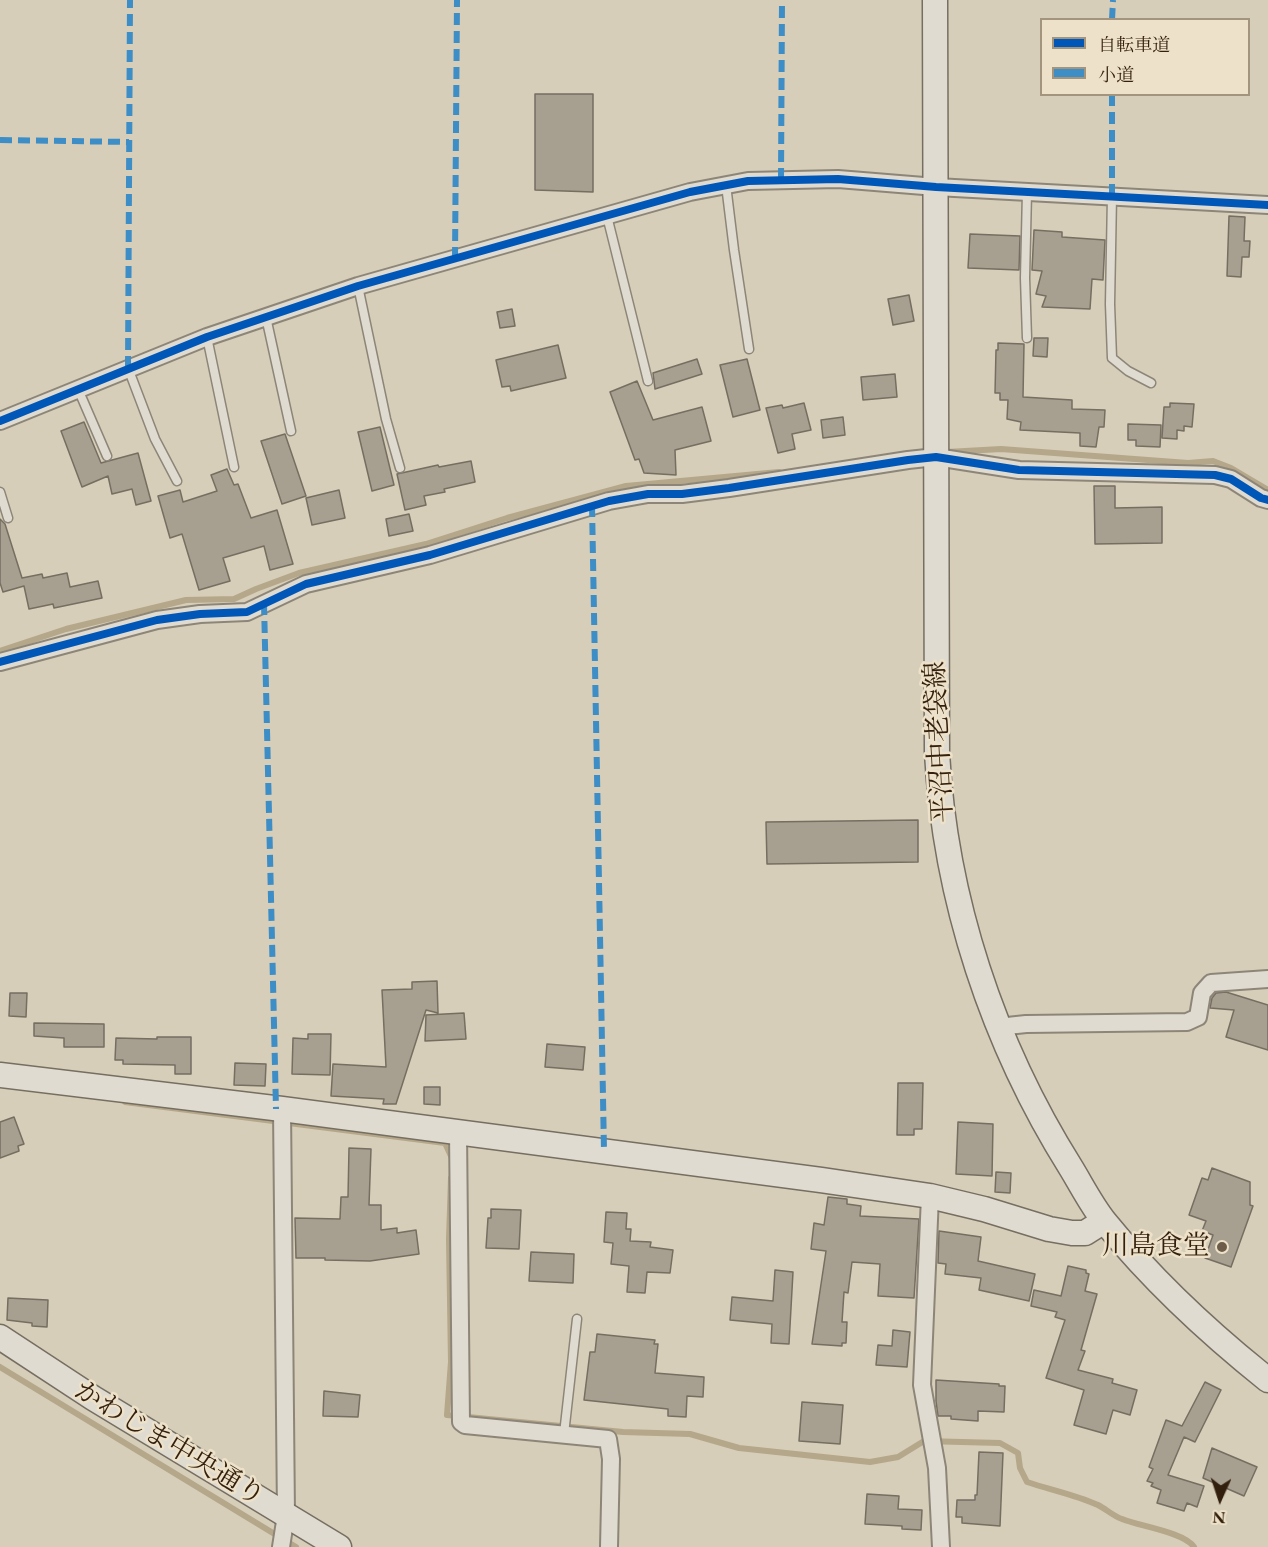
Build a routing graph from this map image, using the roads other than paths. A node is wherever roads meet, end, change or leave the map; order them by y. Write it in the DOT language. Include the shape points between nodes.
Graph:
graph roads {
  1 [pos="934,0"];
  2 [pos="726,185"];
  3 [pos="936,187"];
  4 [pos="1027,192"];
  5 [pos="1112,196"];
  6 [pos="1268,205"];
  7 [pos="607,216"];
  8 [pos="358,286"];
  9 [pos="266,316"];
  10 [pos="207,337"];
  11 [pos="1027,338"];
  12 [pos="749,349"];
  13 [pos="128,368"];
  14 [pos="648,381"];
  15 [pos="1151,383"];
  16 [pos="78,389"];
  17 [pos="0,421"];
  18 [pos="291,431"];
  19 [pos="106,456"];
  20 [pos="936,457"];
  21 [pos="234,467"];
  22 [pos="400,468"];
  23 [pos="177,481"];
  24 [pos="0,492"];
  25 [pos="1268,500"];
  26 [pos="8,518"];
  27 [pos="0,662"];
  28 [pos="1268,979"];
  29 [pos="998,1027"];
  30 [pos="0,1075"];
  31 [pos="282,1109"];
  32 [pos="458,1132"];
  33 [pos="930,1196"];
  34 [pos="1104,1221"];
  35 [pos="577,1319"];
  36 [pos="0,1337"];
  37 [pos="1268,1380"];
  38 [pos="564,1434"];
  39 [pos="283,1535"];
  40 [pos="339,1547"];
  41 [pos="609,1547"];
  42 [pos="941,1547"];
  1 -- 3 [label="street, 平沼中老袋線"];
  2 -- 3 [label="street" via="838,179"];
  2 -- 7 [label="street"];
  2 -- 12 [label="lane"];
  3 -- 4 [label="street"];
  3 -- 20 [label="street, 平沼中老袋線"];
  4 -- 5 [label="street"];
  4 -- 11 [label="lane"];
  5 -- 6 [label="street"];
  5 -- 15 [label="lane" via="1112,358"];
  7 -- 8 [label="street"];
  7 -- 14 [label="lane"];
  8 -- 9 [label="street"];
  8 -- 22 [label="lane"];
  9 -- 10 [label="street"];
  9 -- 18 [label="lane"];
  10 -- 13 [label="street"];
  10 -- 21 [label="lane"];
  13 -- 16 [label="street"];
  13 -- 23 [label="lane" via="155,440"];
  16 -- 17 [label="street"];
  16 -- 19 [label="lane"];
  20 -- 25 [label="street" via="1019,470 1215,475 1231,479"];
  20 -- 27 [label="street" via="729,488 648,494 592,505 430,555 306,584 248,612 157,620"];
  20 -- 29 [label="street, 平沼中老袋線" via="939,793 957,897"];
  24 -- 26 [label="lane"];
  28 -- 29 [label="street" via="1211,983 1202,993 1198,1017 1187,1022"];
  29 -- 34 [label="street, 平沼中老袋線" via="1023,1084"];
  30 -- 31 [label="street"];
  31 -- 32 [label="street"];
  31 -- 39 [label="street"];
  32 -- 33 [label="street"];
  32 -- 38 [label="street" via="461,1422"];
  33 -- 34 [label="street" via="1072,1233 1085,1233"];
  33 -- 42 [label="street" via="922,1385 937,1468"];
  34 -- 37 [label="street, 平沼中老袋線" via="1199,1322"];
  35 -- 38 [label="lane"];
  36 -- 39 [label="street, かわじま中央通り" via="93,1398"];
  38 -- 41 [label="street" via="608,1439"];
  39 -- 40 [label="street, かわじま中央通り"];
}
